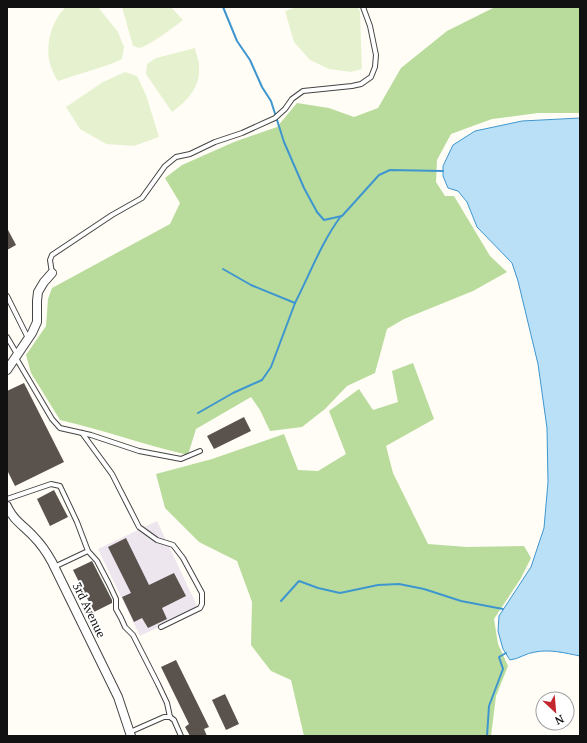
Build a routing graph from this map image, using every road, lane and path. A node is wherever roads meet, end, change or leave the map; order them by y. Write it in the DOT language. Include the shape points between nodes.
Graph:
graph roads {
  1 [pos="364,7"];
  2 [pos="52,273"];
  3 [pos="7,296"];
  4 [pos="7,337"];
  5 [pos="28,338"];
  6 [pos="16,356"];
  7 [pos="7,370"];
  8 [pos="82,433"];
  9 [pos="200,451"];
  10 [pos="7,499"];
  11 [pos="8,508"];
  12 [pos="88,551"];
  13 [pos="54,567"];
  14 [pos="161,627"];
  15 [pos="170,717"];
  16 [pos="131,734"];
  17 [pos="181,736"];
  1 -- 2 [label="lane" via="376,55 371,77 361,84 352,86 302,91 271,121 190,154 176,157 165,166 142,198 52,255"];
  2 -- 5 [label="street" via="38,292 37,322"];
  3 -- 5 [label="lane"];
  4 -- 6 [label="lane"];
  5 -- 6 [label="street"];
  6 -- 7 [label="street"];
  6 -- 8 [label="lane" via="52,419 60,428"];
  8 -- 9 [label="lane" via="140,451 181,459"];
  8 -- 14 [label="lane" via="112,474 139,527 157,540 173,545 202,593 200,608"];
  10 -- 12 [label="lane" via="51,484 60,486 78,522"];
  11 -- 13 [label="street, 3rd Avenue" via="16,521 46,551"];
  12 -- 13 [label="lane"];
  12 -- 15 [label="lane" via="97,561 109,584 116,599 116,608 158,684"];
  13 -- 16 [label="street, 3rd Avenue" via="118,696"];
  15 -- 16 [label="lane" via="164,717"];
  15 -- 17 [label="lane"];
}
